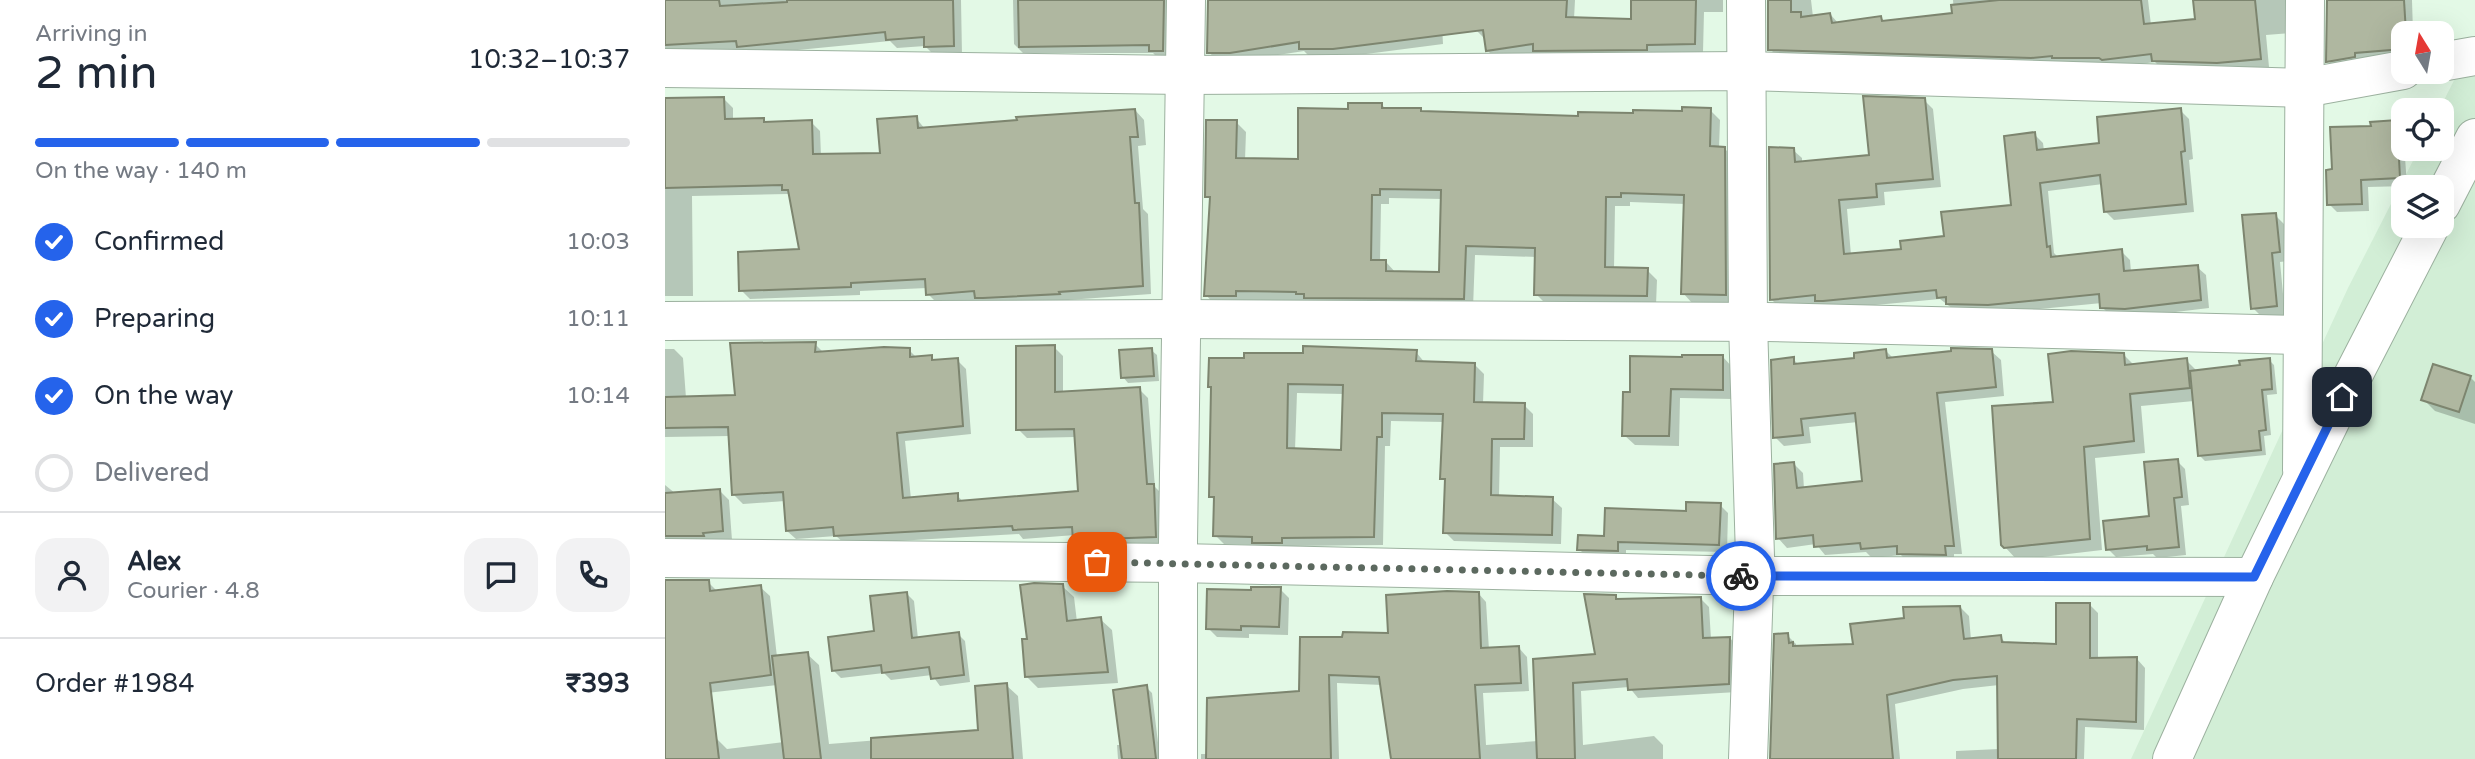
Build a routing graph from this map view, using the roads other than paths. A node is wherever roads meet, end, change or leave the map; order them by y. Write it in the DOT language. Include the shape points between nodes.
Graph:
graph roads {
  1 [pos="1186,0"];
  2 [pos="1746,0"];
  3 [pos="2305,0"];
  4 [pos="2475,56"];
  5 [pos="2454,60"];
  6 [pos="665,68"];
  7 [pos="1746,71"];
  8 [pos="2391,71"];
  9 [pos="1185,75"];
  10 [pos="2304,88"];
  11 [pos="2475,138"];
  12 [pos="2454,179"];
  13 [pos="2424,238"];
  14 [pos="1182,320"];
  15 [pos="665,321"];
  16 [pos="1748,322"];
  17 [pos="2302,335"];
  18 [pos="2302,483"];
  19 [pos="665,558"];
  20 [pos="1178,563"];
  21 [pos="1754,576"];
  22 [pos="2254,577"];
  23 [pos="1178,759"];
  24 [pos="1748,759"];
  25 [pos="2172,759"];
  1 -- 9 [label="street"];
  2 -- 7 [label="street"];
  3 -- 10 [label="street"];
  4 -- 5 [label="street"];
  6 -- 9 [label="street"];
  7 -- 9 [label="street"];
  7 -- 10 [label="street"];
  7 -- 16 [label="street"];
  8 -- 10 [label="street"];
  9 -- 14 [label="street"];
  10 -- 17 [label="street"];
  11 -- 12 [label="street"];
  13 -- 18 [label="street"];
  14 -- 15 [label="street"];
  14 -- 16 [label="street"];
  14 -- 20 [label="street"];
  16 -- 17 [label="street"];
  16 -- 21 [label="street"];
  17 -- 18 [label="street"];
  18 -- 22 [label="street"];
  19 -- 20 [label="street"];
  20 -- 21 [label="street"];
  20 -- 23 [label="street"];
  21 -- 22 [label="street"];
  21 -- 24 [label="street"];
  22 -- 25 [label="street"];
}
